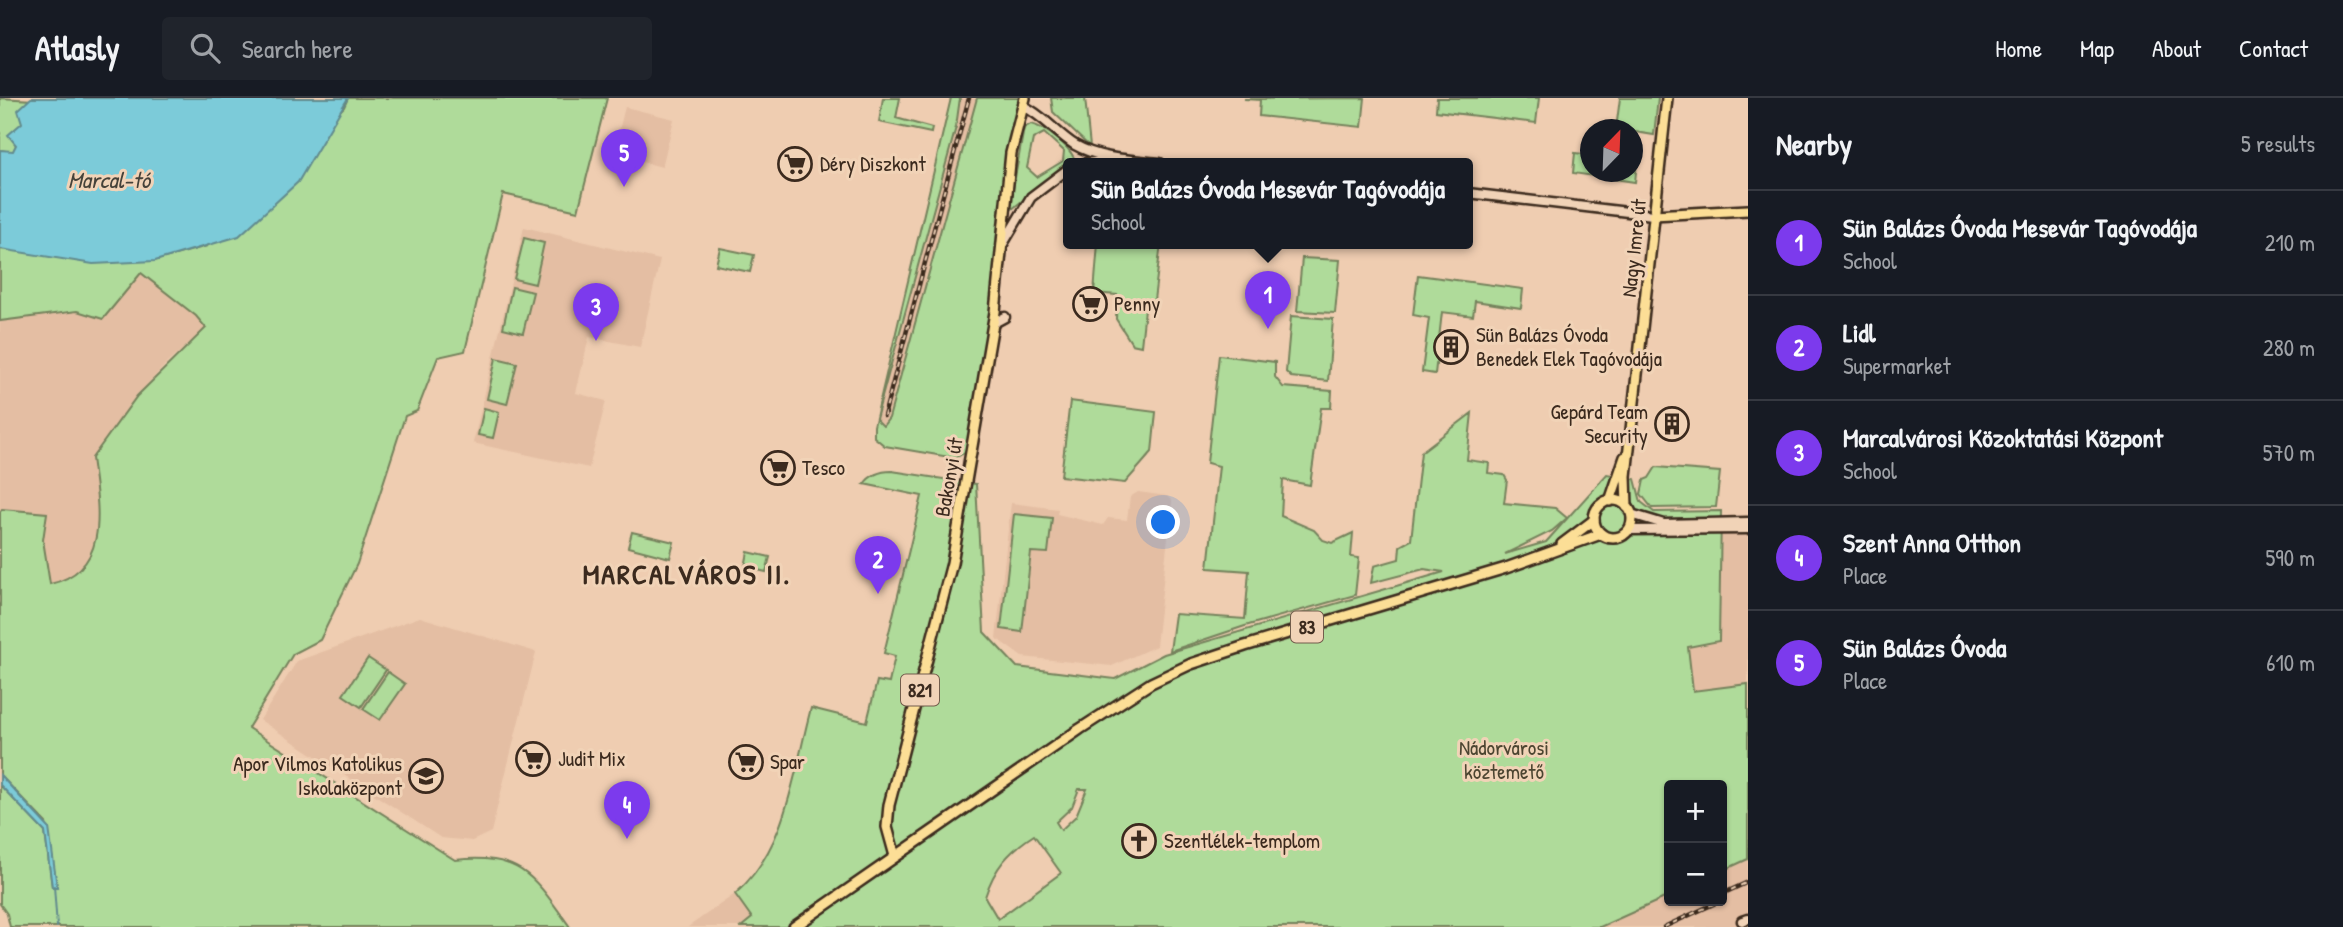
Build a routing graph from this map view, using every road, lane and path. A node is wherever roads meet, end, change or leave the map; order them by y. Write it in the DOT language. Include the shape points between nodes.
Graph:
graph roads {
  1 [pos="1667,98"];
  2 [pos="1024,102"];
  3 [pos="1123,158"];
  4 [pos="1063,173"];
  5 [pos="1473,194"];
  6 [pos="1748,210"];
  7 [pos="1653,215"];
  8 [pos="1003,244"];
  9 [pos="1630,443"];
  10 [pos="1610,501"];
  11 [pos="1629,511"];
  12 [pos="1594,520"];
  13 [pos="1748,522"];
  14 [pos="1748,529"];
  15 [pos="1629,530"];
  16 [pos="1601,534"];
  17 [pos="1553,551"];
  18 [pos="895,856"];
  19 [pos="794,927"];
  1 -- 7 [label="main road, Nagy Imre út"];
  2 -- 3 [label="street" via="1077,146"];
  2 -- 8 [label="main road, Bakonyi út / 821" via="1011,153"];
  4 -- 8 [label="street" via="1031,197"];
  5 -- 7 [label="street"];
  6 -- 7 [label="main road"];
  7 -- 9 [label="main road, Nagy Imre út / 83"];
  8 -- 18 [label="main road, Bakonyi út / 821" via="994,323 943,607 889,805 887,827"];
  9 -- 10 [label="main road, Nagy Imre út / 83"];
  9 -- 11 [label="main road, Nagy Imre út / 83"];
  10 -- 11 [label="main road"];
  10 -- 12 [label="main road, 83" via="1599,506"];
  11 -- 13 [label="street" via="1664,524"];
  11 -- 15 [label="main road, 83"];
  12 -- 16 [label="main road"];
  12 -- 17 [label="main road, 83"];
  14 -- 15 [label="street"];
  15 -- 16 [label="main road, 83" via="1614,538"];
  16 -- 17 [label="main road, 83"];
  17 -- 18 [label="main road, 83" via="1191,664 1080,729"];
  18 -- 19 [label="main road, 83"];
}
